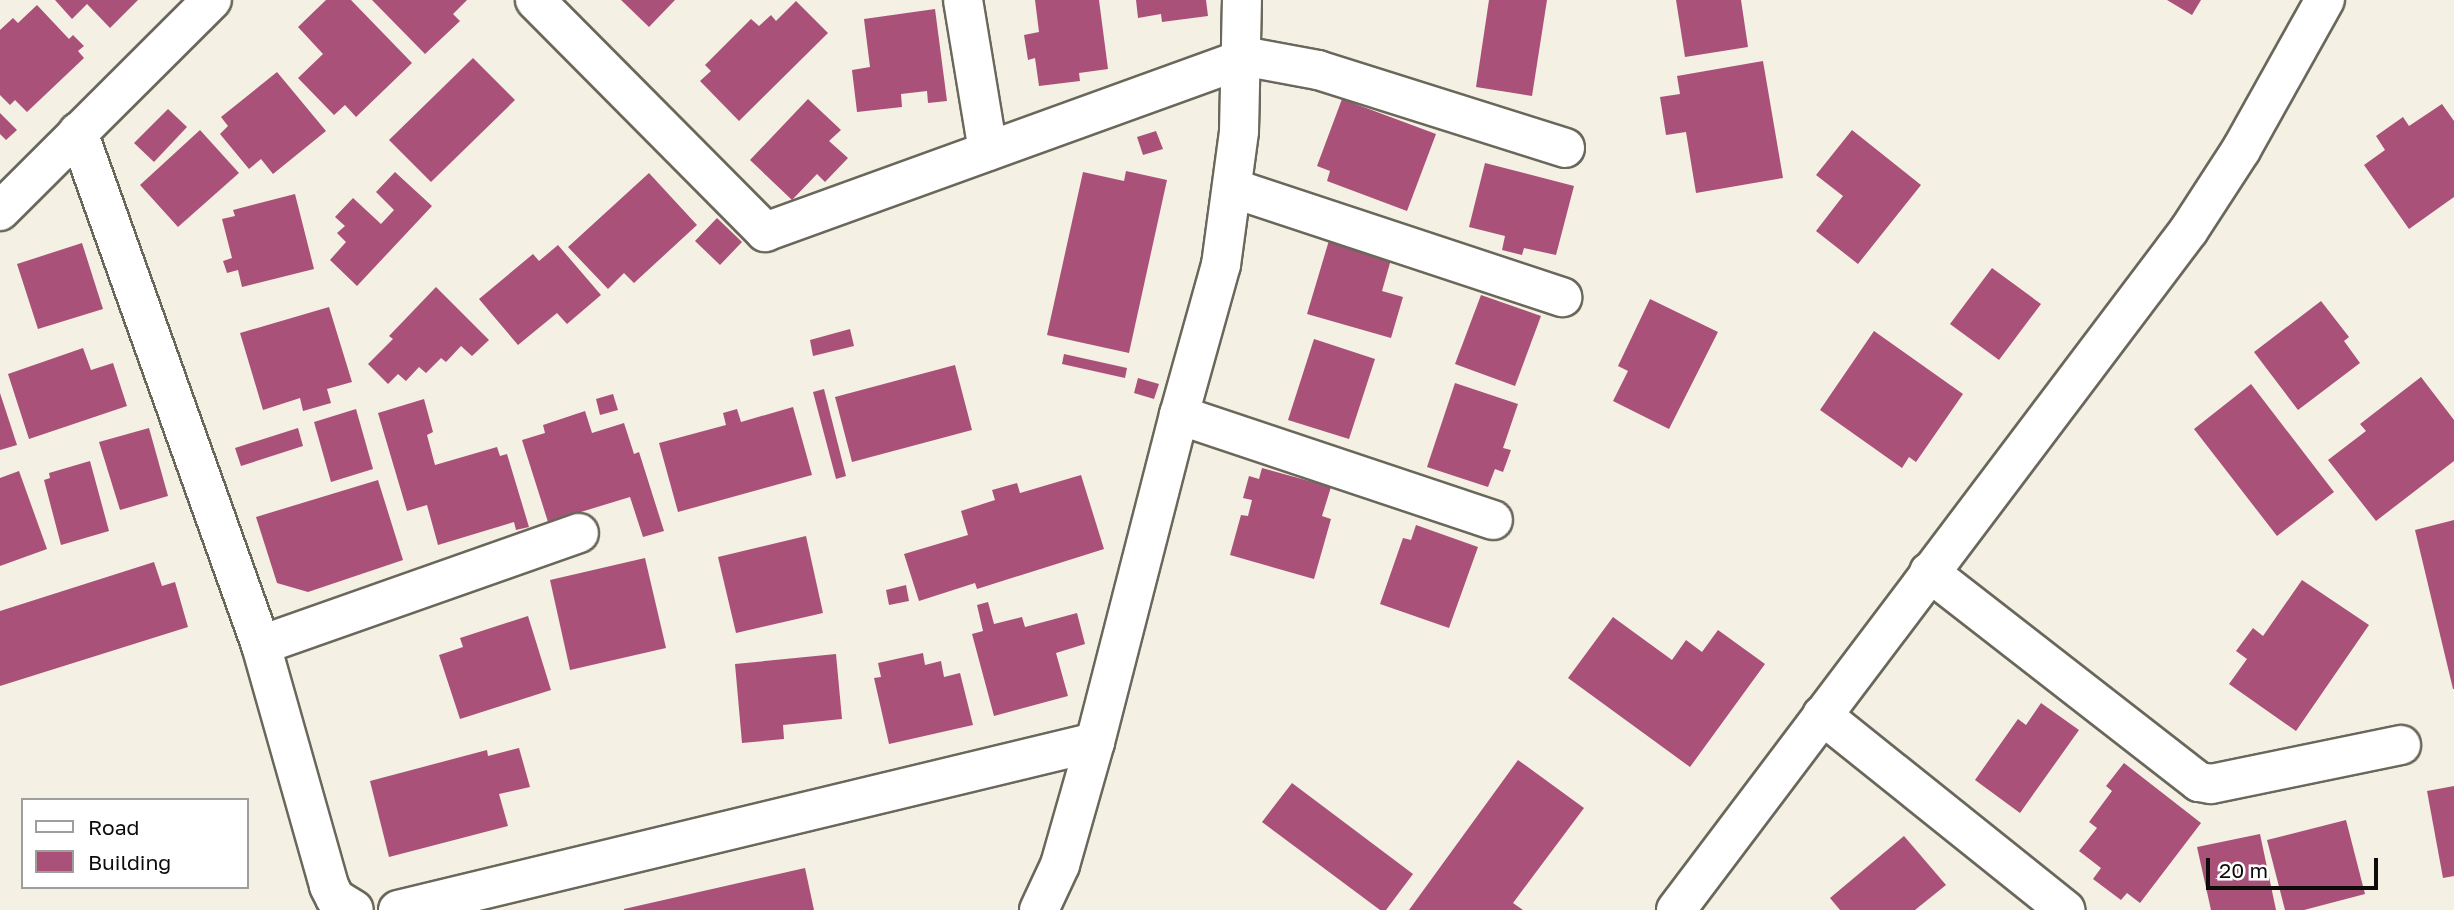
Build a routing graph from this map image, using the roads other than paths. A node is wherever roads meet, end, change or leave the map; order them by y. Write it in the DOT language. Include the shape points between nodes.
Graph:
graph roads {
  1 [pos="212,0"];
  2 [pos="535,0"];
  3 [pos="963,0"];
  4 [pos="1242,0"];
  5 [pos="2325,0"];
  6 [pos="1240,60"];
  7 [pos="78,132"];
  8 [pos="1565,148"];
  9 [pos="988,151"];
  10 [pos="1232,188"];
  11 [pos="0,211"];
  12 [pos="1562,297"];
  13 [pos="1179,415"];
  14 [pos="1493,520"];
  15 [pos="579,533"];
  16 [pos="1929,572"];
  17 [pos="261,645"];
  18 [pos="1822,715"];
  19 [pos="1096,742"];
  20 [pos="2401,745"];
  21 [pos="354,910"];
  22 [pos="398,910"];
  23 [pos="1038,910"];
  24 [pos="1676,910"];
  25 [pos="2066,910"];
  1 -- 7 [label="street"];
  2 -- 9 [label="street" via="765,232"];
  3 -- 9 [label="street"];
  4 -- 6 [label="street"];
  5 -- 16 [label="street" via="2241,150 2189,230"];
  6 -- 8 [label="street" via="1281,61 1318,70"];
  6 -- 9 [label="street"];
  6 -- 10 [label="street"];
  7 -- 11 [label="street"];
  7 -- 17 [label="street"];
  10 -- 12 [label="street"];
  10 -- 13 [label="street" via="1222,265"];
  13 -- 14 [label="street"];
  13 -- 19 [label="street"];
  15 -- 17 [label="street"];
  16 -- 18 [label="street"];
  16 -- 20 [label="street" via="2199,782 2211,785"];
  17 -- 21 [label="street" via="329,886 335,898"];
  18 -- 24 [label="street"];
  18 -- 25 [label="street"];
  19 -- 22 [label="street"];
  19 -- 23 [label="street" via="1060,865"];
}
